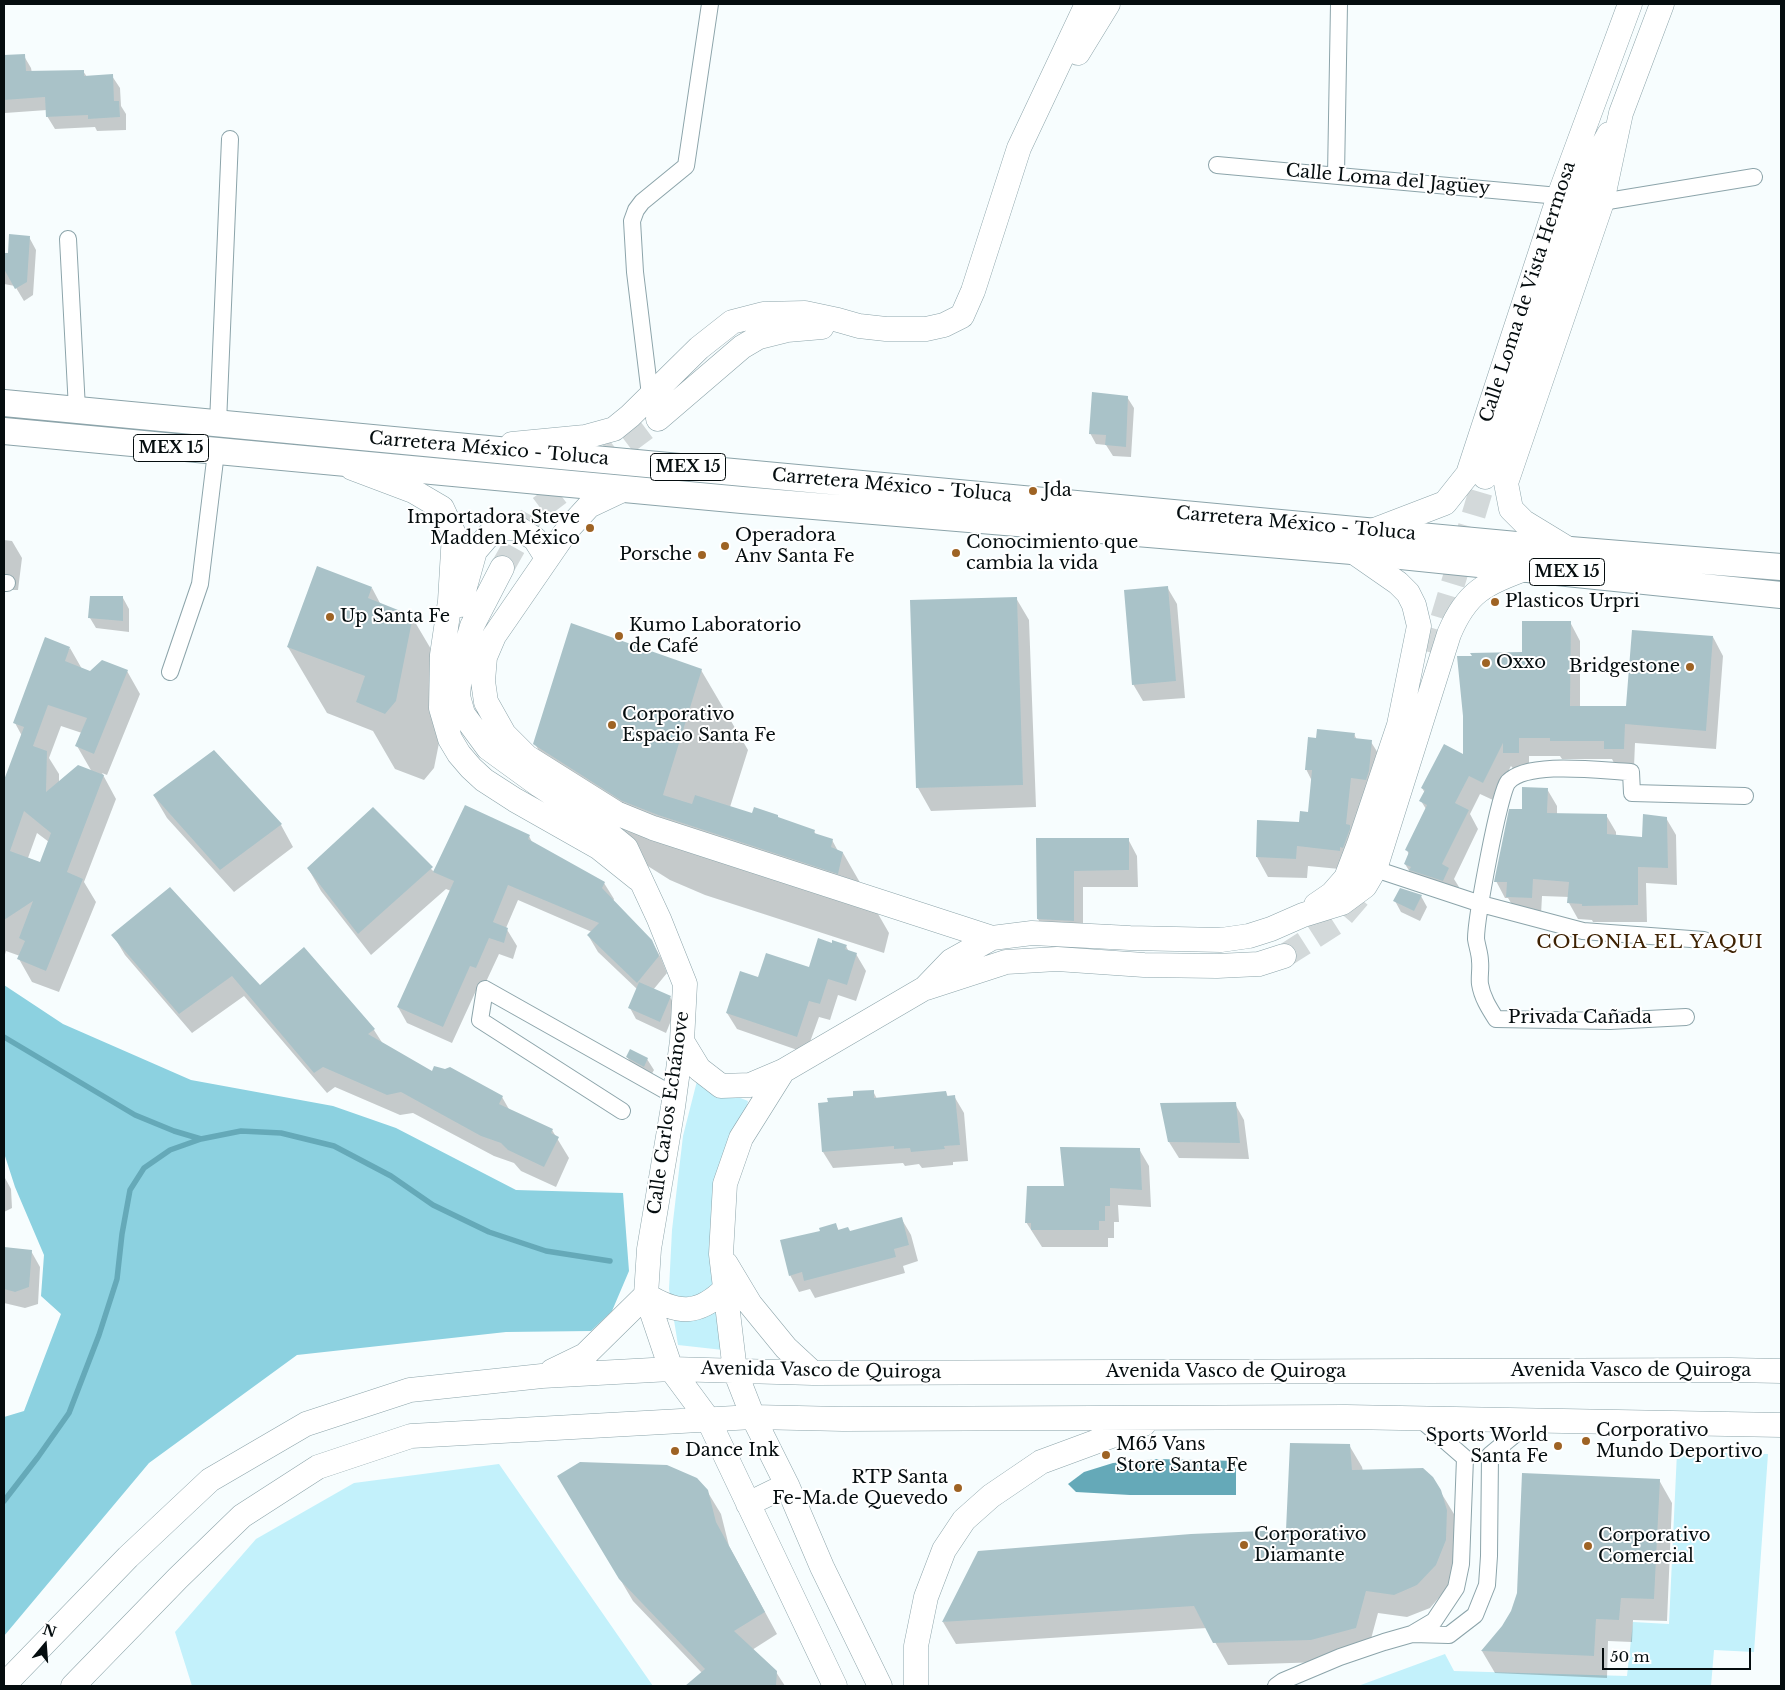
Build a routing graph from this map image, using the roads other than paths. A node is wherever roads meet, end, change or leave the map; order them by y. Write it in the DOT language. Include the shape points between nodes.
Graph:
graph roads {
  1 [pos="710,4"];
  2 [pos="1087,4"];
  3 [pos="1108,4"];
  4 [pos="1339,4"];
  5 [pos="1630,4"];
  6 [pos="1662,4"];
  7 [pos="1046,92"];
  8 [pos="1621,113"];
  9 [pos="230,139"];
  10 [pos="1217,165"];
  11 [pos="1336,175"];
  12 [pos="1754,177"];
  13 [pos="1559,196"];
  14 [pos="1602,202"];
  15 [pos="68,240"];
  16 [pos="859,326"];
  17 [pos="650,395"];
  18 [pos="4,403"];
  19 [pos="77,409"];
  20 [pos="658,419"];
  21 [pos="218,423"];
  22 [pos="4,431"];
  23 [pos="476,448"];
  24 [pos="216,452"];
  25 [pos="339,463"];
  26 [pos="1486,478"];
  27 [pos="625,489"];
  28 [pos="1372,531"];
  29 [pos="1570,550"];
  30 [pos="1352,551"];
  31 [pos="547,558"];
  32 [pos="1781,567"];
  33 [pos="502,568"];
  34 [pos="1526,568"];
  35 [pos="1781,595"];
  36 [pos="1419,626"];
  37 [pos="1449,634"];
  38 [pos="442,656"];
  39 [pos="170,672"];
  40 [pos="1745,796"];
  41 [pos="1352,862"];
  42 [pos="1375,869"];
  43 [pos="643,883"];
  44 [pos="1481,904"];
  45 [pos="1303,915"];
  46 [pos="992,938"];
  47 [pos="1704,940"];
  48 [pos="1284,956"];
  49 [pos="925,988"];
  50 [pos="1686,1017"];
  51 [pos="682,1041"];
  52 [pos="783,1071"];
  53 [pos="675,1096"];
  54 [pos="622,1111"];
  55 [pos="721,1254"];
  56 [pos="725,1290"];
  57 [pos="646,1295"];
  58 [pos="671,1369"];
  59 [pos="735,1371"];
  60 [pos="1781,1371"];
  61 [pos="813,1373"];
  62 [pos="542,1376"];
  63 [pos="753,1417"];
  64 [pos="1162,1418"];
  65 [pos="1419,1418"];
  66 [pos="708,1419"];
  67 [pos="1531,1421"];
  68 [pos="1781,1425"];
  69 [pos="787,1485"];
  70 [pos="748,1504"];
  71 [pos="1412,1634"];
  72 [pos="4,1685"];
  73 [pos="73,1686"];
  74 [pos="835,1686"];
  75 [pos="880,1686"];
  76 [pos="916,1686"];
  77 [pos="1276,1686"];
  1 -- 17 [label="street" via="686,166 642,202 632,221"];
  2 -- 7 [label="street"];
  3 -- 7 [label="street" via="1081,50"];
  4 -- 11 [label="street"];
  5 -- 13 [label="street, Calle Loma de Vista Hermosa"];
  6 -- 8 [label="street, Calle Loma de Vista Hermosa"];
  7 -- 16 [label="street" via="1019,148 973,292 962,316 944,326 926,328"];
  8 -- 14 [label="street, Calle Loma de Vista Hermosa"];
  8 -- 26 [label="street" via="1593,163"];
  9 -- 21 [label="street"];
  10 -- 11 [label="street, Calle Loma del Jagüey"];
  11 -- 13 [label="street, Calle Loma del Jagüey"];
  12 -- 14 [label="street"];
  13 -- 26 [label="street, Calle Loma de Vista Hermosa"];
  14 -- 26 [label="street, Calle Loma de Vista Hermosa"];
  15 -- 19 [label="street"];
  16 -- 17 [label="street" via="805,313 763,314 732,322 699,348"];
  16 -- 20 [label="street" via="787,330 759,337 742,347"];
  17 -- 23 [label="street" via="630,416 607,431 585,437"];
  18 -- 19 [label="main road, Carretera México - Toluca / MEX 15"];
  19 -- 21 [label="main road, Carretera México - Toluca / MEX 15"];
  21 -- 23 [label="main road, Carretera México - Toluca / MEX 15"];
  22 -- 24 [label="main road, Carretera México - Toluca / MEX 15"];
  23 -- 28 [label="main road, Carretera México - Toluca / MEX 15"];
  24 -- 25 [label="main road, Carretera México - Toluca / MEX 15"];
  24 -- 39 [label="street" via="200,584"];
  25 -- 27 [label="main road, Carretera México - Toluca / MEX 15"];
  25 -- 38 [label="street, Calle Carlos Echánove" via="413,491 442,508 454,534"];
  26 -- 28 [label="street, Calle Loma de Vista Hermosa" via="1445,503"];
  26 -- 29 [label="street, Calle Loma de Vista Hermosa" via="1524,522"];
  27 -- 30 [label="main road, Carretera México - Toluca / MEX 15"];
  27 -- 31 [label="street" via="589,506"];
  28 -- 29 [label="main road, Carretera México - Toluca / MEX 15"];
  29 -- 32 [label="main road, Carretera México - Toluca / MEX 15"];
  30 -- 34 [label="main road, Carretera México - Toluca / MEX 15"];
  30 -- 36 [label="street" via="1408,594"];
  31 -- 38 [label="street" via="535,539 518,528 494,529 475,550 456,620"];
  31 -- 46 [label="street" via="494,636 485,657 483,682 486,702 504,734 527,757 616,813 653,828"];
  33 -- 43 [label="street" via="472,626 461,664 458,696 463,714 488,748 588,817 626,848"];
  34 -- 35 [label="main road, Carretera México - Toluca / MEX 15"];
  34 -- 37 [label="street" via="1485,585 1457,614"];
  36 -- 37 [label="street" via="1432,620 1440,622"];
  36 -- 41 [label="street" via="1399,725"];
  37 -- 42 [label="street"];
  38 -- 43 [label="street, Calle Carlos Echánove" via="441,708 450,739 471,768 516,800 598,847"];
  40 -- 44 [label="street" via="1632,793 1631,772 1547,768 1526,772 1508,782 1501,798"];
  41 -- 42 [label="street"];
  41 -- 45 [label="street" via="1346,878 1332,894"];
  42 -- 44 [label="street"];
  42 -- 45 [label="street" via="1365,886 1342,903"];
  43 -- 51 [label="street, Calle Carlos Echánove" via="685,984"];
  44 -- 47 [label="street" via="1583,931"];
  44 -- 50 [label="street, Privada Cañada" via="1476,939 1480,984 1496,1018 1610,1022"];
  45 -- 46 [label="street" via="1271,929 1222,940 1032,933"];
  46 -- 49 [label="street" via="950,961"];
  48 -- 49 [label="street" via="1259,964 1217,966 1057,959 1006,962"];
  49 -- 52 [label="street"];
  51 -- 52 [label="street" via="699,1069 721,1086 750,1086"];
  51 -- 53 [label="street, Calle Carlos Echánove"];
  52 -- 55 [label="street" via="741,1138 731,1166 725,1184"];
  53 -- 54 [label="street" via="485,988 480,1020"];
  53 -- 57 [label="street, Calle Carlos Echánove" via="650,1249"];
  55 -- 56 [label="street"];
  55 -- 61 [label="street" via="750,1304 786,1348"];
  56 -- 57 [label="street" via="714,1300 686,1311 670,1308"];
  56 -- 59 [label="street"];
  57 -- 58 [label="street, Calle Carlos Echánove"];
  57 -- 62 [label="street" via="585,1355"];
  58 -- 59 [label="street, Avenida Vasco de Quiroga"];
  58 -- 62 [label="street, Avenida Vasco de Quiroga"];
  58 -- 66 [label="street, Calle Carlos Echánove"];
  59 -- 61 [label="street, Avenida Vasco de Quiroga"];
  59 -- 63 [label="street"];
  60 -- 61 [label="street, Avenida Vasco de Quiroga"];
  62 -- 72 [label="street" via="410,1390 306,1424 210,1480 128,1557"];
  63 -- 64 [label="street"];
  63 -- 66 [label="street"];
  63 -- 69 [label="street"];
  64 -- 65 [label="street"];
  64 -- 76 [label="street" via="1041,1462 996,1492 964,1520 944,1550 926,1597 916,1646"];
  65 -- 67 [label="street"];
  65 -- 71 [label="street" via="1465,1458 1461,1564 1456,1588 1434,1620"];
  66 -- 70 [label="street, Calle Carlos Echánove"];
  66 -- 73 [label="street" via="411,1436 318,1467 242,1516"];
  67 -- 68 [label="street"];
  67 -- 71 [label="street" via="1490,1455 1487,1584 1475,1615 1449,1635"];
  69 -- 70 [label="street"];
  69 -- 75 [label="street"];
  70 -- 74 [label="street, Calle Carlos Echánove"];
  71 -- 77 [label="street" via="1340,1657"];
}
